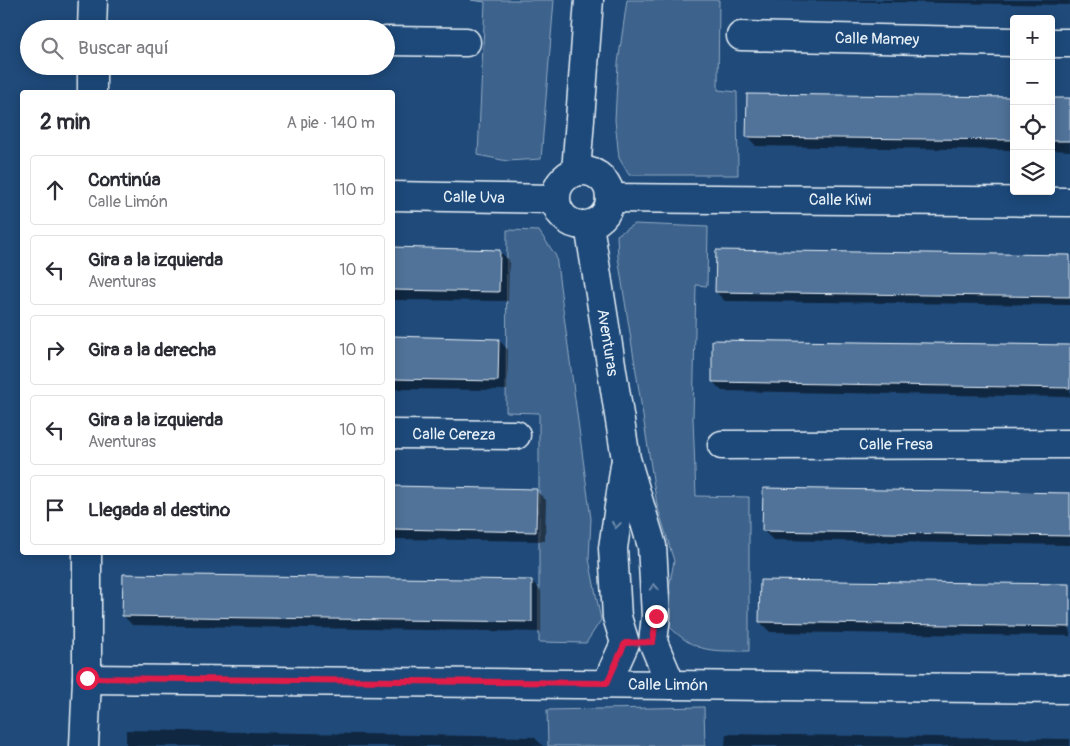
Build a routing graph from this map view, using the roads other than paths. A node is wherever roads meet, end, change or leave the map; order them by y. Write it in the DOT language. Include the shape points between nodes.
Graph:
graph roads {
  1 [pos="93,0"];
  2 [pos="589,0"];
  3 [pos="92,20"];
  4 [pos="741,36"];
  5 [pos="395,41"];
  6 [pos="466,42"];
  7 [pos="1010,42"];
  8 [pos="1055,43"];
  9 [pos="1070,43"];
  10 [pos="92,75"];
  11 [pos="92,90"];
  12 [pos="576,172"];
  13 [pos="395,196"];
  14 [pos="610,198"];
  15 [pos="556,199"];
  16 [pos="1070,202"];
  17 [pos="589,225"];
  18 [pos="395,434"];
  19 [pos="516,435"];
  20 [pos="1070,444"];
  21 [pos="722,445"];
  22 [pos="626,459"];
  23 [pos="86,555"];
  24 [pos="653,642"];
  25 [pos="625,643"];
  26 [pos="87,678"];
  27 [pos="607,683"];
  28 [pos="671,685"];
  29 [pos="1070,689"];
  30 [pos="84,746"];
  1 -- 3 [label="street"];
  2 -- 12 [label="street"];
  4 -- 7 [label="street, Calle Mamey"];
  5 -- 6 [label="street"];
  8 -- 9 [label="street"];
  10 -- 11 [label="street"];
  12 -- 14 [label="street" via="600,177"];
  12 -- 15 [label="street" via="565,177 558,187"];
  13 -- 15 [label="street, Calle Uva"];
  14 -- 16 [label="street, Calle Kiwi"];
  14 -- 17 [label="street" via="600,220"];
  15 -- 17 [label="street" via="558,211 566,220 577,225"];
  17 -- 22 [label="street, Aventuras"];
  18 -- 19 [label="street, Calle Cereza"];
  20 -- 21 [label="street, Calle Fresa"];
  24 -- 22 [label="street, Aventuras, one-way" via="656,616 652,546"];
  22 -- 25 [label="street, Aventuras, one-way" via="613,548 617,618"];
  23 -- 26 [label="street"];
  24 -- 25 [label="street"];
  24 -- 28 [label="street, Aventuras"];
  25 -- 27 [label="street"];
  26 -- 27 [label="street, Calle Limón"];
  26 -- 30 [label="street"];
  27 -- 28 [label="street, Calle Limón"];
  28 -- 29 [label="street, Calle Limón"];
}
